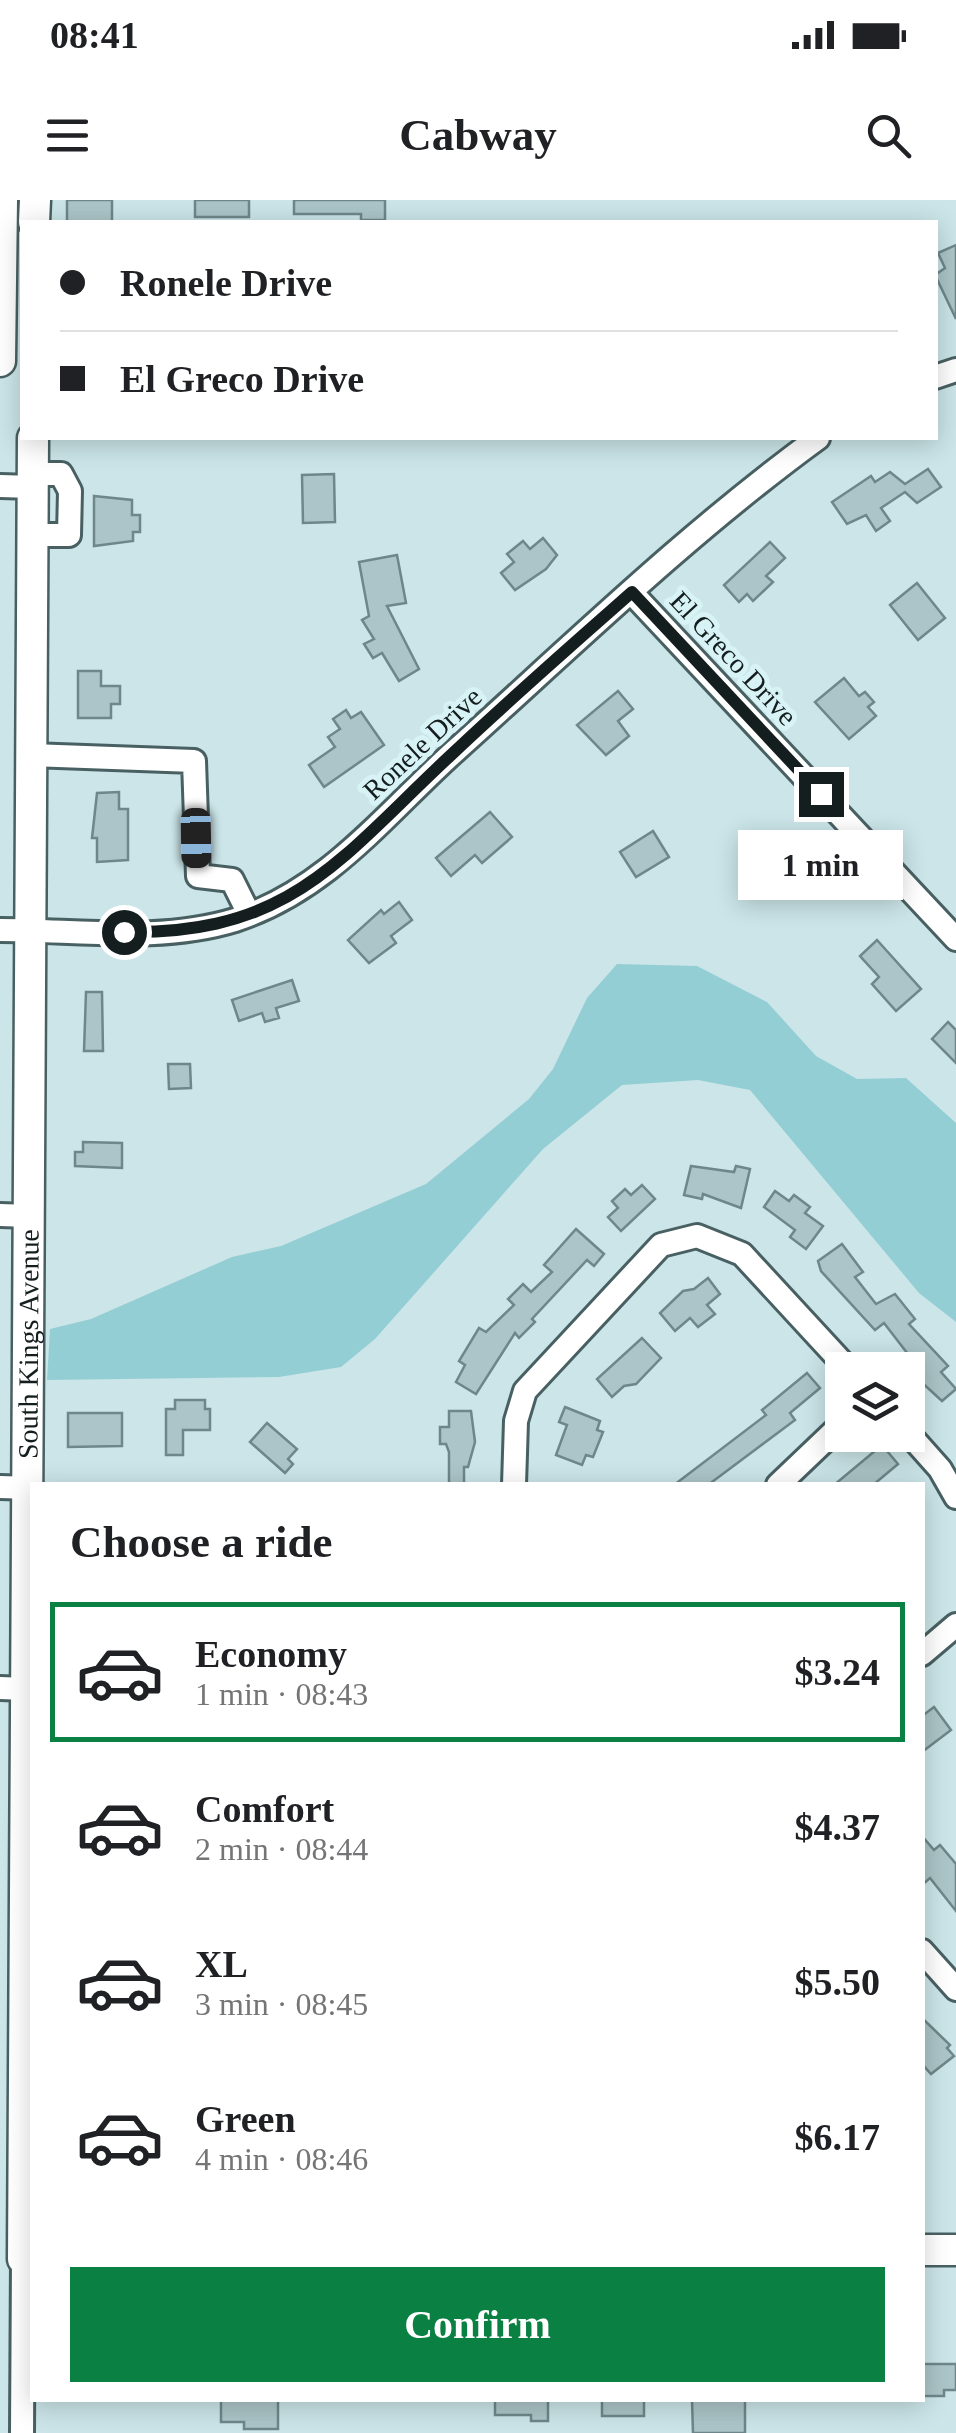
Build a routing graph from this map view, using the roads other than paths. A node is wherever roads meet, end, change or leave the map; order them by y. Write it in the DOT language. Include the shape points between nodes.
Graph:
graph roads {
  1 [pos="2,200"];
  2 [pos="0,361"];
  3 [pos="33,440"];
  4 [pos="815,440"];
  5 [pos="33,481"];
  6 [pos="0,486"];
  7 [pos="632,592"];
  8 [pos="31,756"];
  9 [pos="249,914"];
  10 [pos="15,930"];
  11 [pos="956,939"];
  12 [pos="14,1215"];
  13 [pos="832,1352"];
  14 [pos="825,1440"];
  15 [pos="925,1452"];
  16 [pos="514,1482"];
  17 [pos="781,1482"];
  18 [pos="20,1487"];
  19 [pos="956,1498"];
  20 [pos="956,1626"];
  21 [pos="925,1652"];
  22 [pos="13,1689"];
  23 [pos="925,1954"];
  24 [pos="956,1989"];
  25 [pos="28,2028"];
  26 [pos="925,2250"];
  27 [pos="956,2250"];
  28 [pos="18,2259"];
  29 [pos="28,2379"];
  30 [pos="22,2433"];
  1 -- 2 [label="main road"];
  3 -- 5 [label="main road, South Kings Avenue"];
  4 -- 7 [label="street, Ronele Drive" via="740,495"];
  5 -- 6 [label="street"];
  5 -- 8 [label="main road, South Kings Avenue"];
  7 -- 9 [label="street, Ronele Drive" via="332,870"];
  7 -- 11 [label="street, El Greco Drive"];
  8 -- 9 [label="street" via="194,761 198,876 232,880"];
  8 -- 10 [label="main road, South Kings Avenue"];
  9 -- 10 [label="street, Ronele Drive" via="163,933"];
  10 -- 12 [label="main road, South Kings Avenue"];
  12 -- 18 [label="main road, South Kings Avenue"];
  13 -- 16 [label="street" via="742,1254 697,1236 661,1245 524,1391"];
  14 -- 17 [label="street"];
  15 -- 19 [label="street"];
  18 -- 22 [label="main road, South Kings Avenue"];
  20 -- 21 [label="street"];
  22 -- 25 [label="main road, South Kings Avenue"];
  23 -- 24 [label="street"];
  25 -- 28 [label="main road, South Kings Avenue"];
  26 -- 27 [label="main road"];
  28 -- 29 [label="street, South Kings Avenue"];
  29 -- 30 [label="street, South Kings Avenue"];
}
